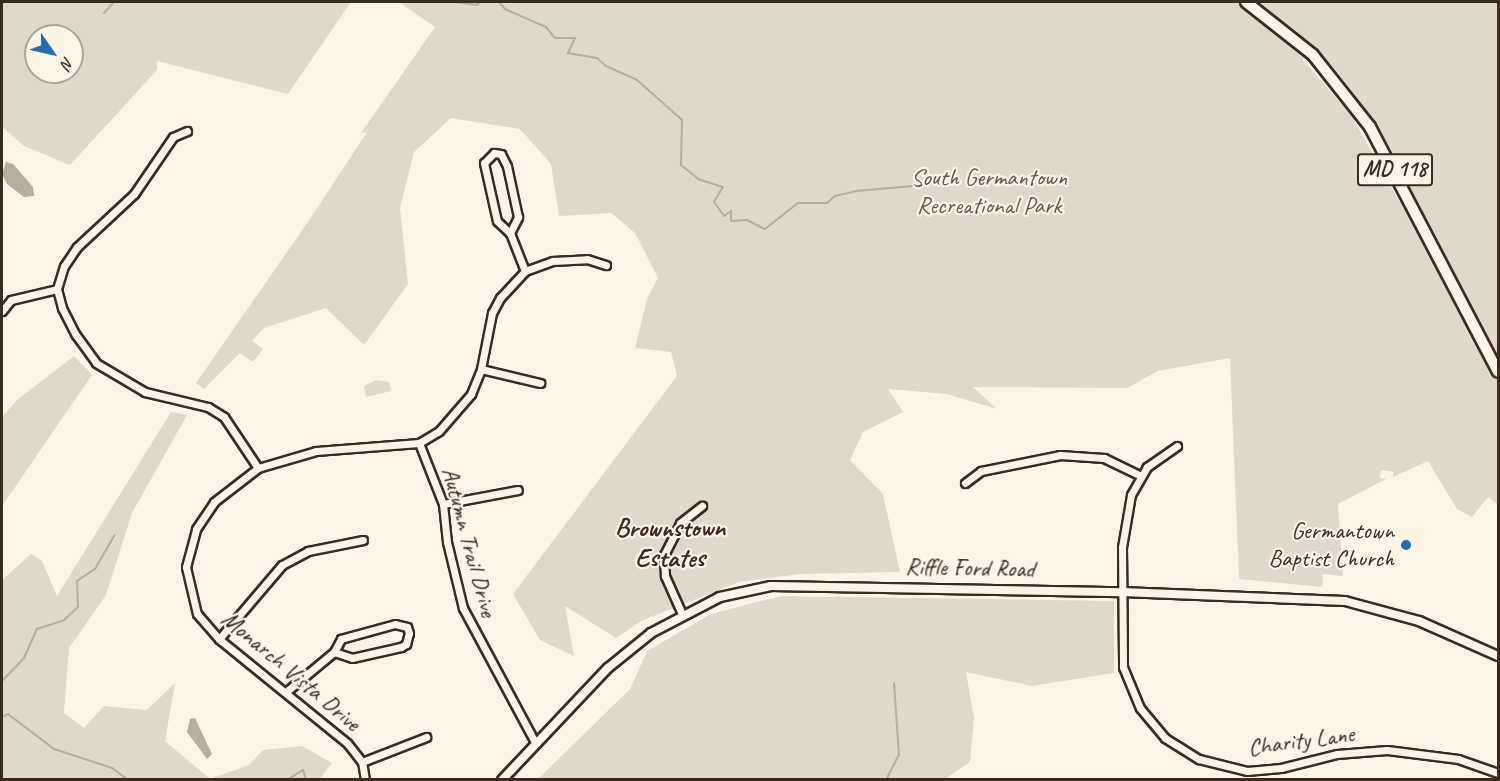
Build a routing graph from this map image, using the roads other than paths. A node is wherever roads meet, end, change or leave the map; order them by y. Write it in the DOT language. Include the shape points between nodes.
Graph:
graph roads {
  1 [pos="1246,2"];
  2 [pos="187,131"];
  3 [pos="510,233"];
  4 [pos="606,265"];
  5 [pos="525,271"];
  6 [pos="57,289"];
  7 [pos="2,311"];
  8 [pos="481,369"];
  9 [pos="1498,372"];
  10 [pos="540,383"];
  11 [pos="419,443"];
  12 [pos="1177,446"];
  13 [pos="258,468"];
  14 [pos="1141,476"];
  15 [pos="965,483"];
  16 [pos="518,490"];
  17 [pos="443,504"];
  18 [pos="702,506"];
  19 [pos="363,540"];
  20 [pos="1122,592"];
  21 [pos="681,614"];
  22 [pos="219,639"];
  23 [pos="334,652"];
  24 [pos="1498,656"];
  25 [pos="287,691"];
  26 [pos="426,737"];
  27 [pos="536,744"];
  28 [pos="362,762"];
  29 [pos="1498,773"];
  30 [pos="365,780"];
  31 [pos="502,780"];
  1 -- 9 [label="main road, MD 118" via="1312,55 1370,127"];
  2 -- 6 [label="street" via="173,137 134,194 77,247 64,266"];
  3 -- 3 [label="street" via="518,217 507,166 501,154 494,153 484,163 497,221"];
  3 -- 5 [label="street"];
  4 -- 5 [label="street" via="587,259 553,261"];
  5 -- 8 [label="street" via="492,313"];
  6 -- 7 [label="street" via="11,300"];
  6 -- 13 [label="street" via="76,335 96,363 145,392 208,408 224,417"];
  8 -- 10 [label="street"];
  8 -- 11 [label="street" via="463,406 438,431"];
  11 -- 13 [label="street, Monarch Vista Drive" via="316,451"];
  11 -- 17 [label="street, Autumn Trail Drive"];
  12 -- 14 [label="street" via="1158,457"];
  13 -- 22 [label="street, Monarch Vista Drive" via="214,502 190,546 186,567 189,593 197,614"];
  14 -- 15 [label="street" via="1104,458 1060,455 981,471"];
  14 -- 20 [label="street, Charity Lane" via="1125,516"];
  16 -- 17 [label="street"];
  17 -- 27 [label="street, Autumn Trail Drive" via="448,551 463,608"];
  18 -- 21 [label="street" via="680,523 664,555 664,576"];
  19 -- 22 [label="street" via="308,551 282,565"];
  20 -- 21 [label="street, Riffle Ford Road" via="794,584 720,597"];
  20 -- 24 [label="street, Riffle Ford Road" via="1345,602 1419,621"];
  20 -- 29 [label="street, Charity Lane" via="1120,647 1132,693 1164,738 1199,759 1222,767 1264,771 1337,754 1387,750 1458,759"];
  21 -- 27 [label="street, Riffle Ford Road" via="608,668"];
  22 -- 25 [label="street, Monarch Vista Drive"];
  23 -- 23 [label="street" via="352,658 400,647 409,639 409,633 407,627 395,624 341,639"];
  23 -- 25 [label="street"];
  25 -- 28 [label="street, Monarch Vista Drive" via="347,742"];
  26 -- 28 [label="street"];
  27 -- 31 [label="street, Riffle Ford Road"];
  28 -- 30 [label="street, Monarch Vista Drive"];
}
